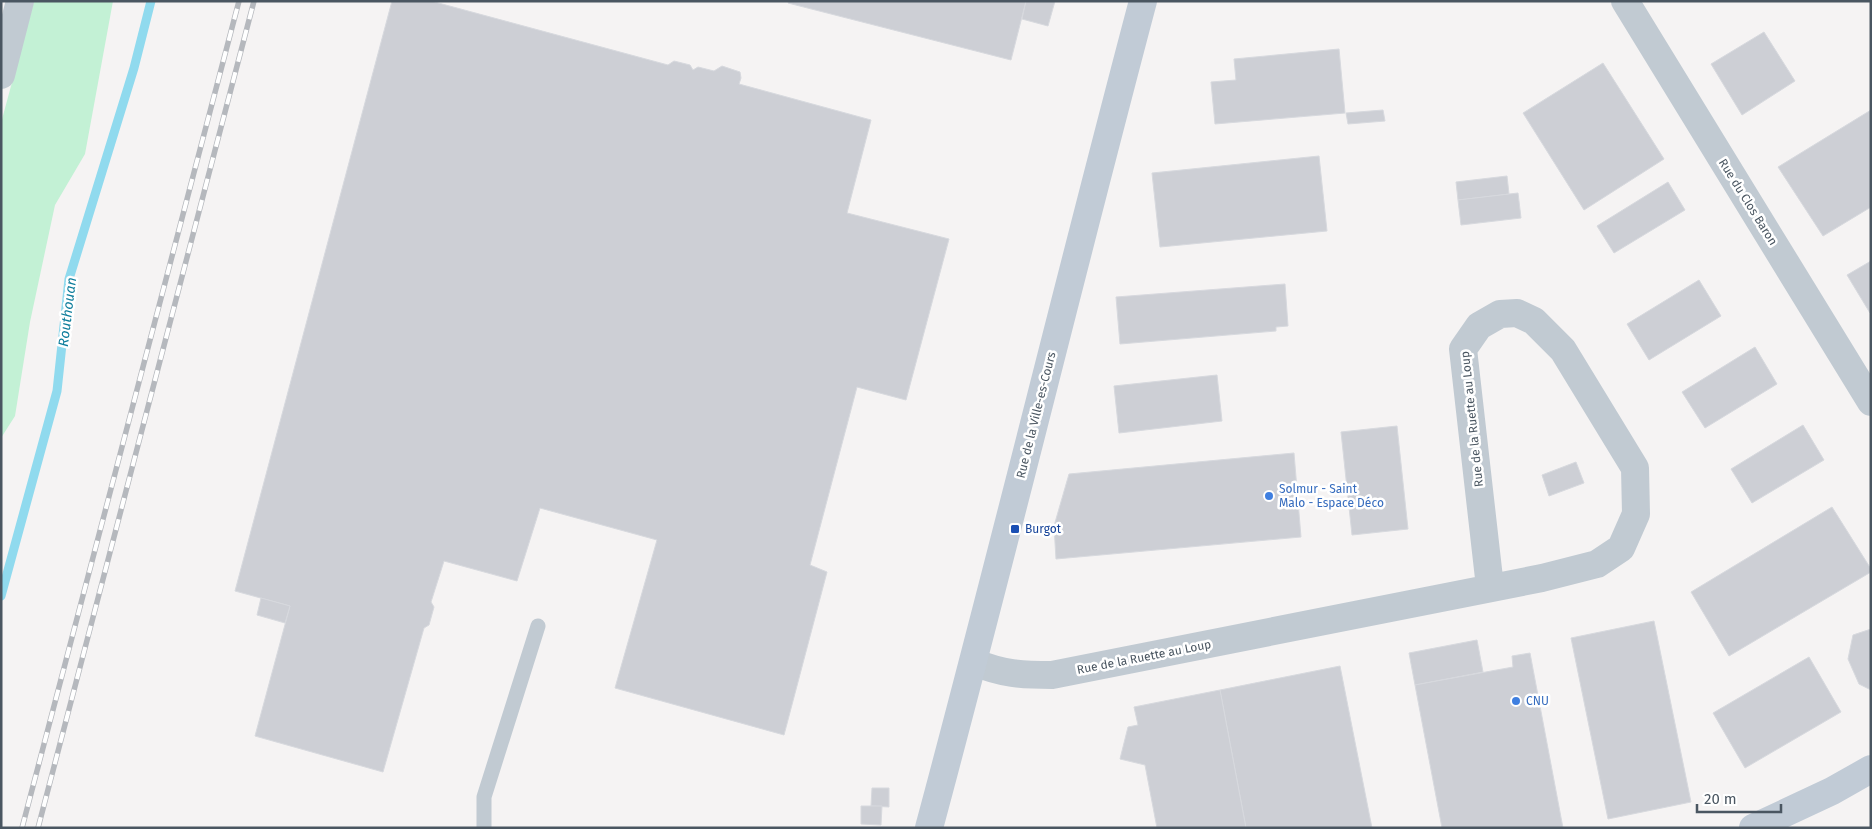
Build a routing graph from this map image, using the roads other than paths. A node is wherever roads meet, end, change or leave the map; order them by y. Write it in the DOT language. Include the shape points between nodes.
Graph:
graph roads {
  1 [pos="20,1"];
  2 [pos="1143,1"];
  3 [pos="1625,1"];
  4 [pos="5,47"];
  5 [pos="1,75"];
  6 [pos="1871,402"];
  7 [pos="1490,587"];
  8 [pos="538,626"];
  9 [pos="974,662"];
  10 [pos="1871,769"];
  11 [pos="484,828"];
  12 [pos="929,828"];
  13 [pos="1753,828"];
  1 -- 4 [label="street"];
  2 -- 9 [label="street, Rue de la Ville-es-Cours"];
  3 -- 6 [label="street, Rue du Clos Baron"];
  4 -- 5 [label="street"];
  7 -- 7 [label="street, Rue de la Ruette au Loup" via="1597,564 1621,548 1636,514 1634,468 1562,350 1534,321 1517,313 1500,314 1479,326 1463,349"];
  7 -- 9 [label="street, Rue de la Ruette au Loup" via="1052,675 1019,675"];
  8 -- 11 [label="lane" via="484,797"];
  9 -- 12 [label="street, Rue de la Ville-es-Cours"];
  10 -- 13 [label="street"];
}
